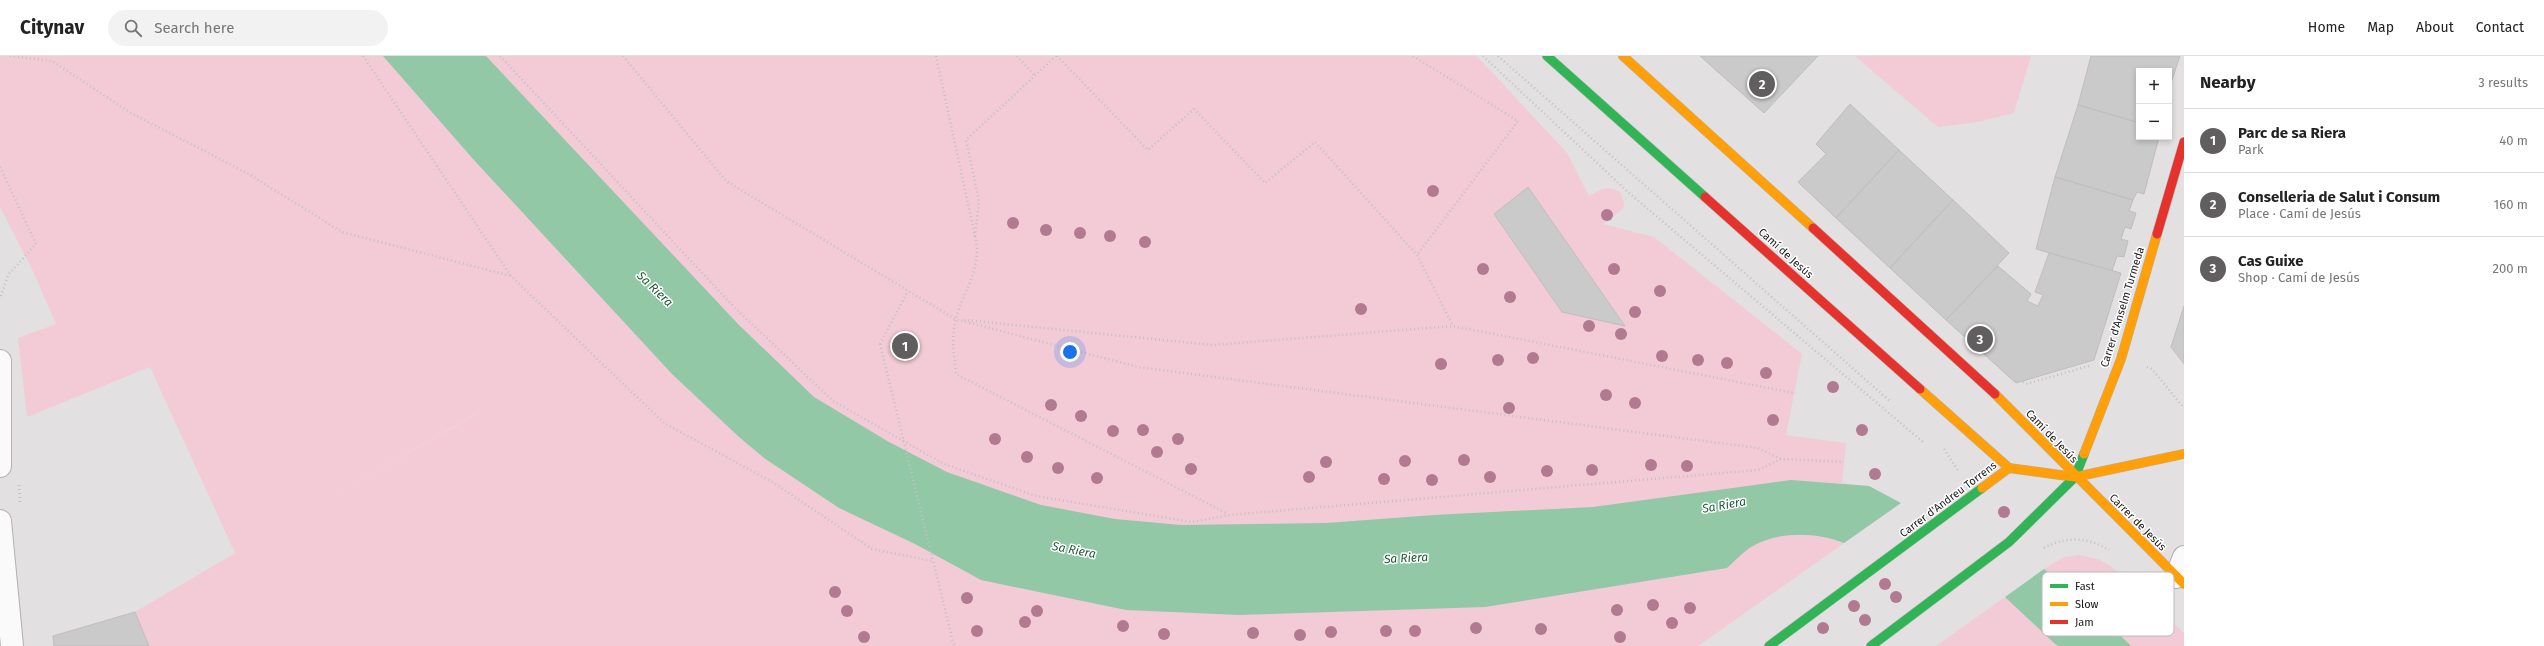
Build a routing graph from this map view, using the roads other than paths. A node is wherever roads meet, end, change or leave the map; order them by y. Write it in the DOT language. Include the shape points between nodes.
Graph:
graph roads {
  1 [pos="1547,56"];
  2 [pos="1623,56"];
  3 [pos="2184,142"];
  4 [pos="0,361"];
  5 [pos="2184,454"];
  6 [pos="0,466"];
  7 [pos="2009,468"];
  8 [pos="2075,477"];
  9 [pos="0,521"];
  10 [pos="2184,557"];
  11 [pos="2172,572"];
  12 [pos="2180,580"];
  13 [pos="12,646"];
  14 [pos="1769,646"];
  15 [pos="1871,646"];
  1 -- 7 [label="main road, Camí de Jesús"];
  2 -- 8 [label="main road, Camí de Jesús" via="1993,393"];
  3 -- 8 [label="main road, Carrer d'Anselm Turmeda" via="2120,359"];
  4 -- 6 [label="street"];
  5 -- 8 [label="main road"];
  7 -- 8 [label="main road, Carrer d'Andreu Torrens"];
  7 -- 14 [label="main road, Carrer d'Andreu Torrens"];
  8 -- 11 [label="main road, Carrer de Jesús"];
  8 -- 15 [label="main road" via="2009,542"];
  9 -- 13 [label="street"];
  10 -- 12 [label="street"];
}
